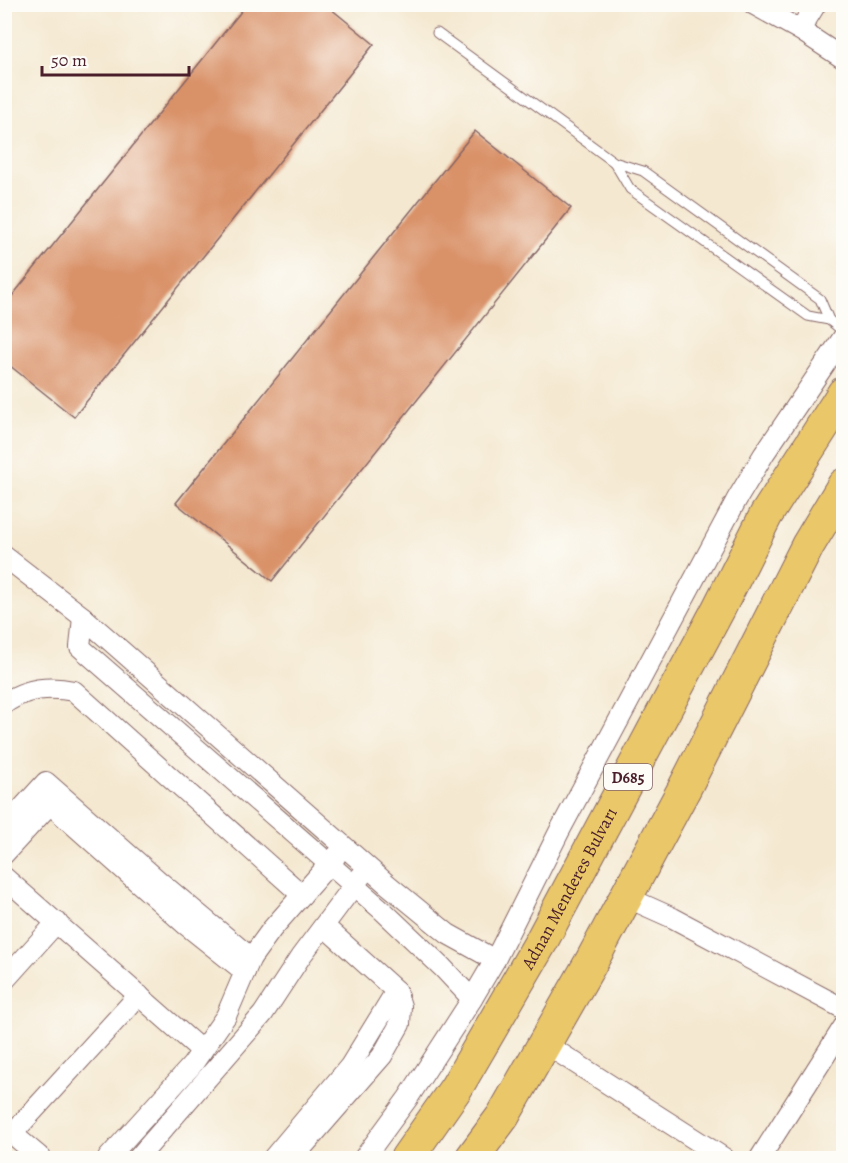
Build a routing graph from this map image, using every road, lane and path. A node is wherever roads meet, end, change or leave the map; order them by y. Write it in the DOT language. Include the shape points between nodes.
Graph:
graph roads {
  1 [pos="753,4"];
  2 [pos="816,4"];
  3 [pos="800,30"];
  4 [pos="437,33"];
  5 [pos="843,59"];
  6 [pos="614,162"];
  7 [pos="829,320"];
  8 [pos="843,332"];
  9 [pos="843,336"];
  10 [pos="843,393"];
  11 [pos="843,485"];
  12 [pos="4,556"];
  13 [pos="83,617"];
  14 [pos="4,704"];
  15 [pos="4,828"];
  16 [pos="344,847"];
  17 [pos="4,854"];
  18 [pos="329,864"];
  19 [pos="369,868"];
  20 [pos="4,877"];
  21 [pos="353,885"];
  22 [pos="302,895"];
  23 [pos="626,897"];
  24 [pos="57,922"];
  25 [pos="324,926"];
  26 [pos="495,960"];
  27 [pos="248,965"];
  28 [pos="4,981"];
  29 [pos="396,991"];
  30 [pos="139,995"];
  31 [pos="472,999"];
  32 [pos="843,1009"];
  33 [pos="843,1026"];
  34 [pos="544,1043"];
  35 [pos="202,1051"];
  36 [pos="8,1130"];
  37 [pos="41,1158"];
  38 [pos="108,1158"];
  39 [pos="138,1158"];
  40 [pos="273,1158"];
  41 [pos="293,1158"];
  42 [pos="364,1158"];
  43 [pos="406,1158"];
  44 [pos="472,1158"];
  45 [pos="724,1158"];
  46 [pos="760,1158"];
  1 -- 3 [label="street"];
  2 -- 3 [label="street"];
  3 -- 5 [label="street"];
  4 -- 6 [label="lane"];
  6 -- 7 [label="lane" via="630,189 808,316"];
  6 -- 7 [label="lane" via="644,171 820,299"];
  7 -- 8 [label="lane"];
  9 -- 26 [label="street" via="736,500"];
  10 -- 43 [label="highway, Adnan Menderes Bulvarı / D685" via="766,515 542,942 456,1088"];
  11 -- 23 [label="highway" via="808,544"];
  12 -- 13 [label="street"];
  13 -- 16 [label="street"];
  13 -- 18 [label="street" via="80,646"];
  14 -- 22 [label="street" via="32,690 74,692"];
  15 -- 27 [label="street" via="46,782"];
  16 -- 18 [label="street"];
  16 -- 19 [label="street"];
  17 -- 27 [label="street" via="50,804 186,925"];
  18 -- 21 [label="street"];
  18 -- 22 [label="street"];
  19 -- 21 [label="street"];
  19 -- 26 [label="street" via="448,934"];
  20 -- 24 [label="street"];
  21 -- 25 [label="street"];
  21 -- 31 [label="street"];
  22 -- 27 [label="street"];
  23 -- 32 [label="street"];
  23 -- 34 [label="highway"];
  24 -- 28 [label="street"];
  24 -- 30 [label="street"];
  25 -- 29 [label="street"];
  25 -- 39 [label="street" via="263,1014"];
  26 -- 31 [label="street"];
  27 -- 35 [label="street" via="226,1016"];
  29 -- 40 [label="street" via="350,1066"];
  29 -- 41 [label="street" via="401,1006 400,1024 392,1040"];
  30 -- 35 [label="street"];
  30 -- 36 [label="street"];
  31 -- 42 [label="street"];
  33 -- 46 [label="street"];
  34 -- 44 [label="highway" via="503,1116"];
  34 -- 45 [label="street"];
  35 -- 38 [label="street"];
  36 -- 37 [label="street"];
}
